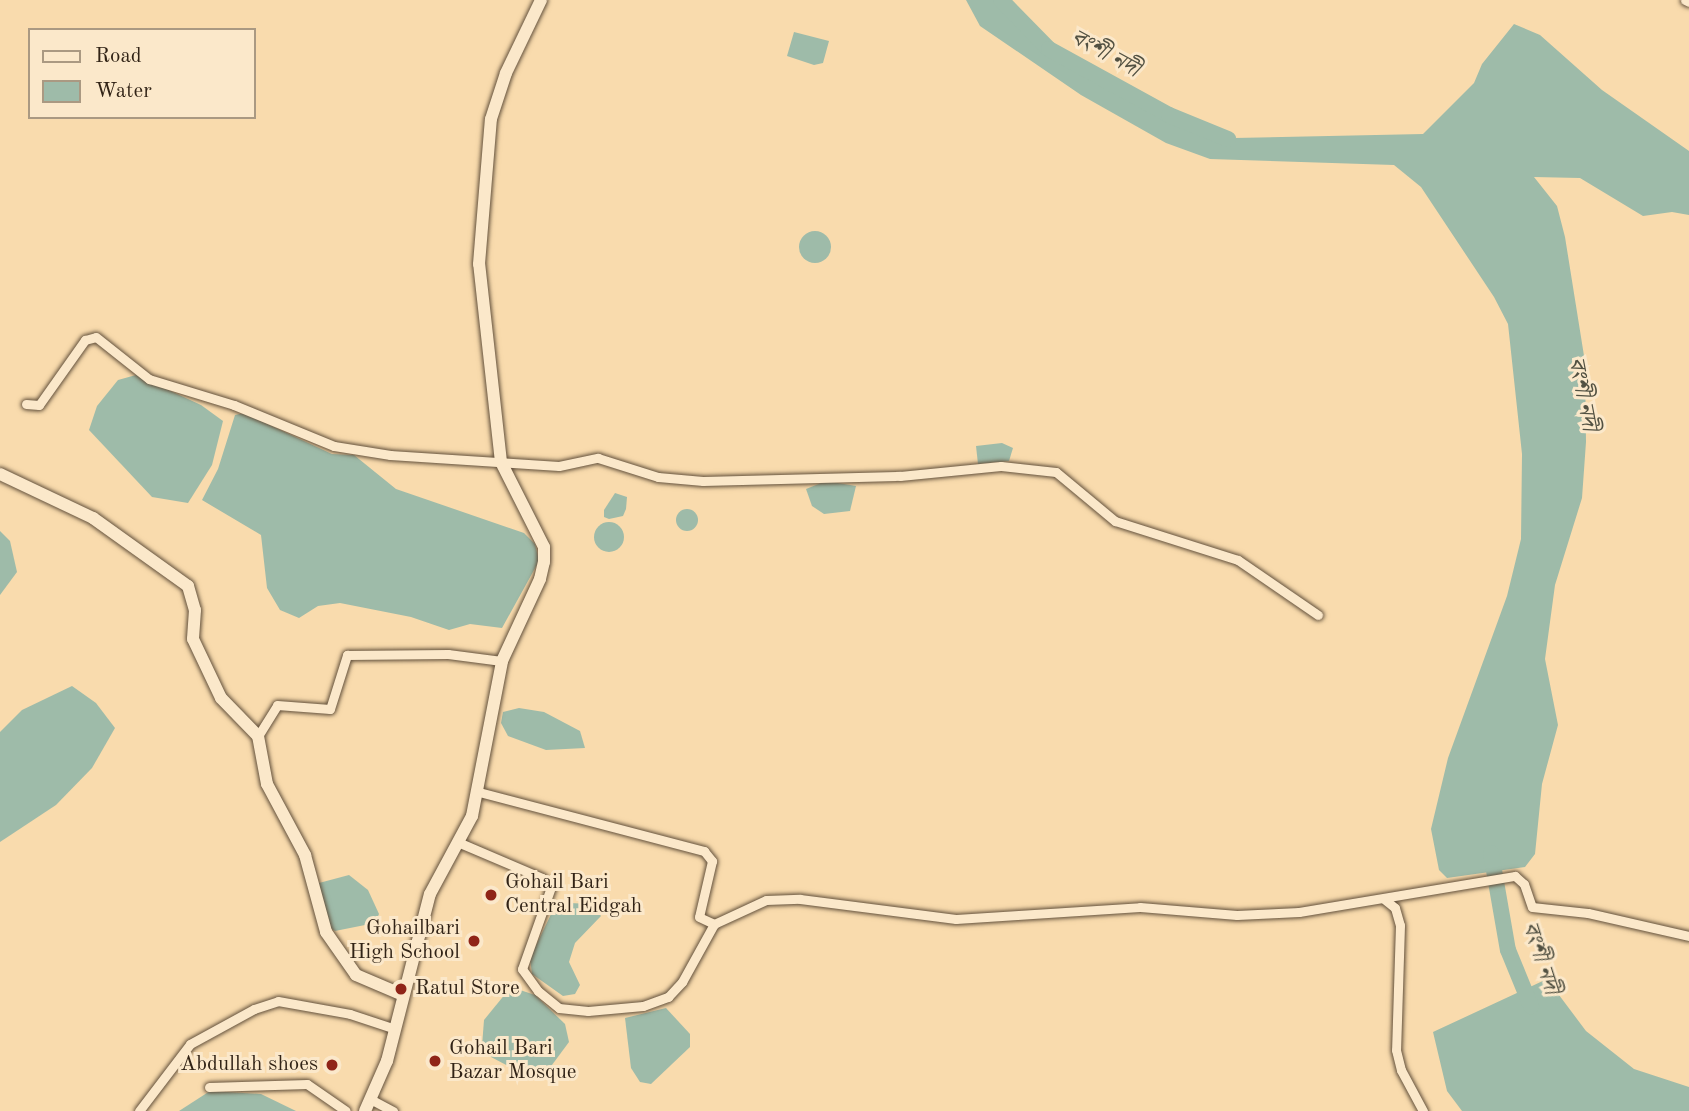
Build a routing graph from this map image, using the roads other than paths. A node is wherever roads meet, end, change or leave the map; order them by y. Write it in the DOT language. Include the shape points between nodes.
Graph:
graph roads {
  1 [pos="541,0"];
  2 [pos="26,404"];
  3 [pos="501,462"];
  4 [pos="0,474"];
  5 [pos="1318,615"];
  6 [pos="502,661"];
  7 [pos="258,736"];
  8 [pos="479,792"];
  9 [pos="460,843"];
  10 [pos="1384,899"];
  11 [pos="714,925"];
  12 [pos="1689,936"];
  13 [pos="403,995"];
  14 [pos="395,1029"];
  15 [pos="209,1087"];
  16 [pos="369,1106"];
  17 [pos="139,1111"];
  18 [pos="346,1111"];
  19 [pos="393,1111"];
  20 [pos="1423,1111"];
  1 -- 3 [label="street" via="506,73 491,119 483,170 479,264"];
  2 -- 3 [label="street" via="39,405 85,340 96,337 149,379 234,405 334,446 401,457"];
  3 -- 5 [label="street" via="559,466 598,458 658,477 704,481 900,476 1001,466 1056,472 1115,521 1238,560"];
  3 -- 6 [label="street" via="544,547 540,579"];
  4 -- 7 [label="street" via="93,518 188,586 195,610 193,639 213,684"];
  6 -- 7 [label="street" via="448,654 347,655 330,709 277,705"];
  6 -- 8 [label="street"];
  7 -- 13 [label="street" via="267,784 305,855 326,932 356,975"];
  8 -- 9 [label="street"];
  8 -- 11 [label="street" via="704,851 712,861 699,917"];
  9 -- 11 [label="street" via="542,878 551,887 522,969 538,991 559,1008 622,1009 668,998"];
  9 -- 13 [label="street" via="430,894"];
  10 -- 11 [label="street" via="1237,915 1140,907 956,919 782,899 765,901"];
  10 -- 12 [label="street" via="1494,877 1521,878 1532,907 1588,913"];
  10 -- 20 [label="street" via="1395,908 1400,925 1396,1050 1401,1070"];
  13 -- 14 [label="street"];
  14 -- 16 [label="street"];
  14 -- 17 [label="street" via="362,1017 278,1001 190,1044"];
  15 -- 18 [label="street" via="307,1084"];
  16 -- 19 [label="street"];
}
